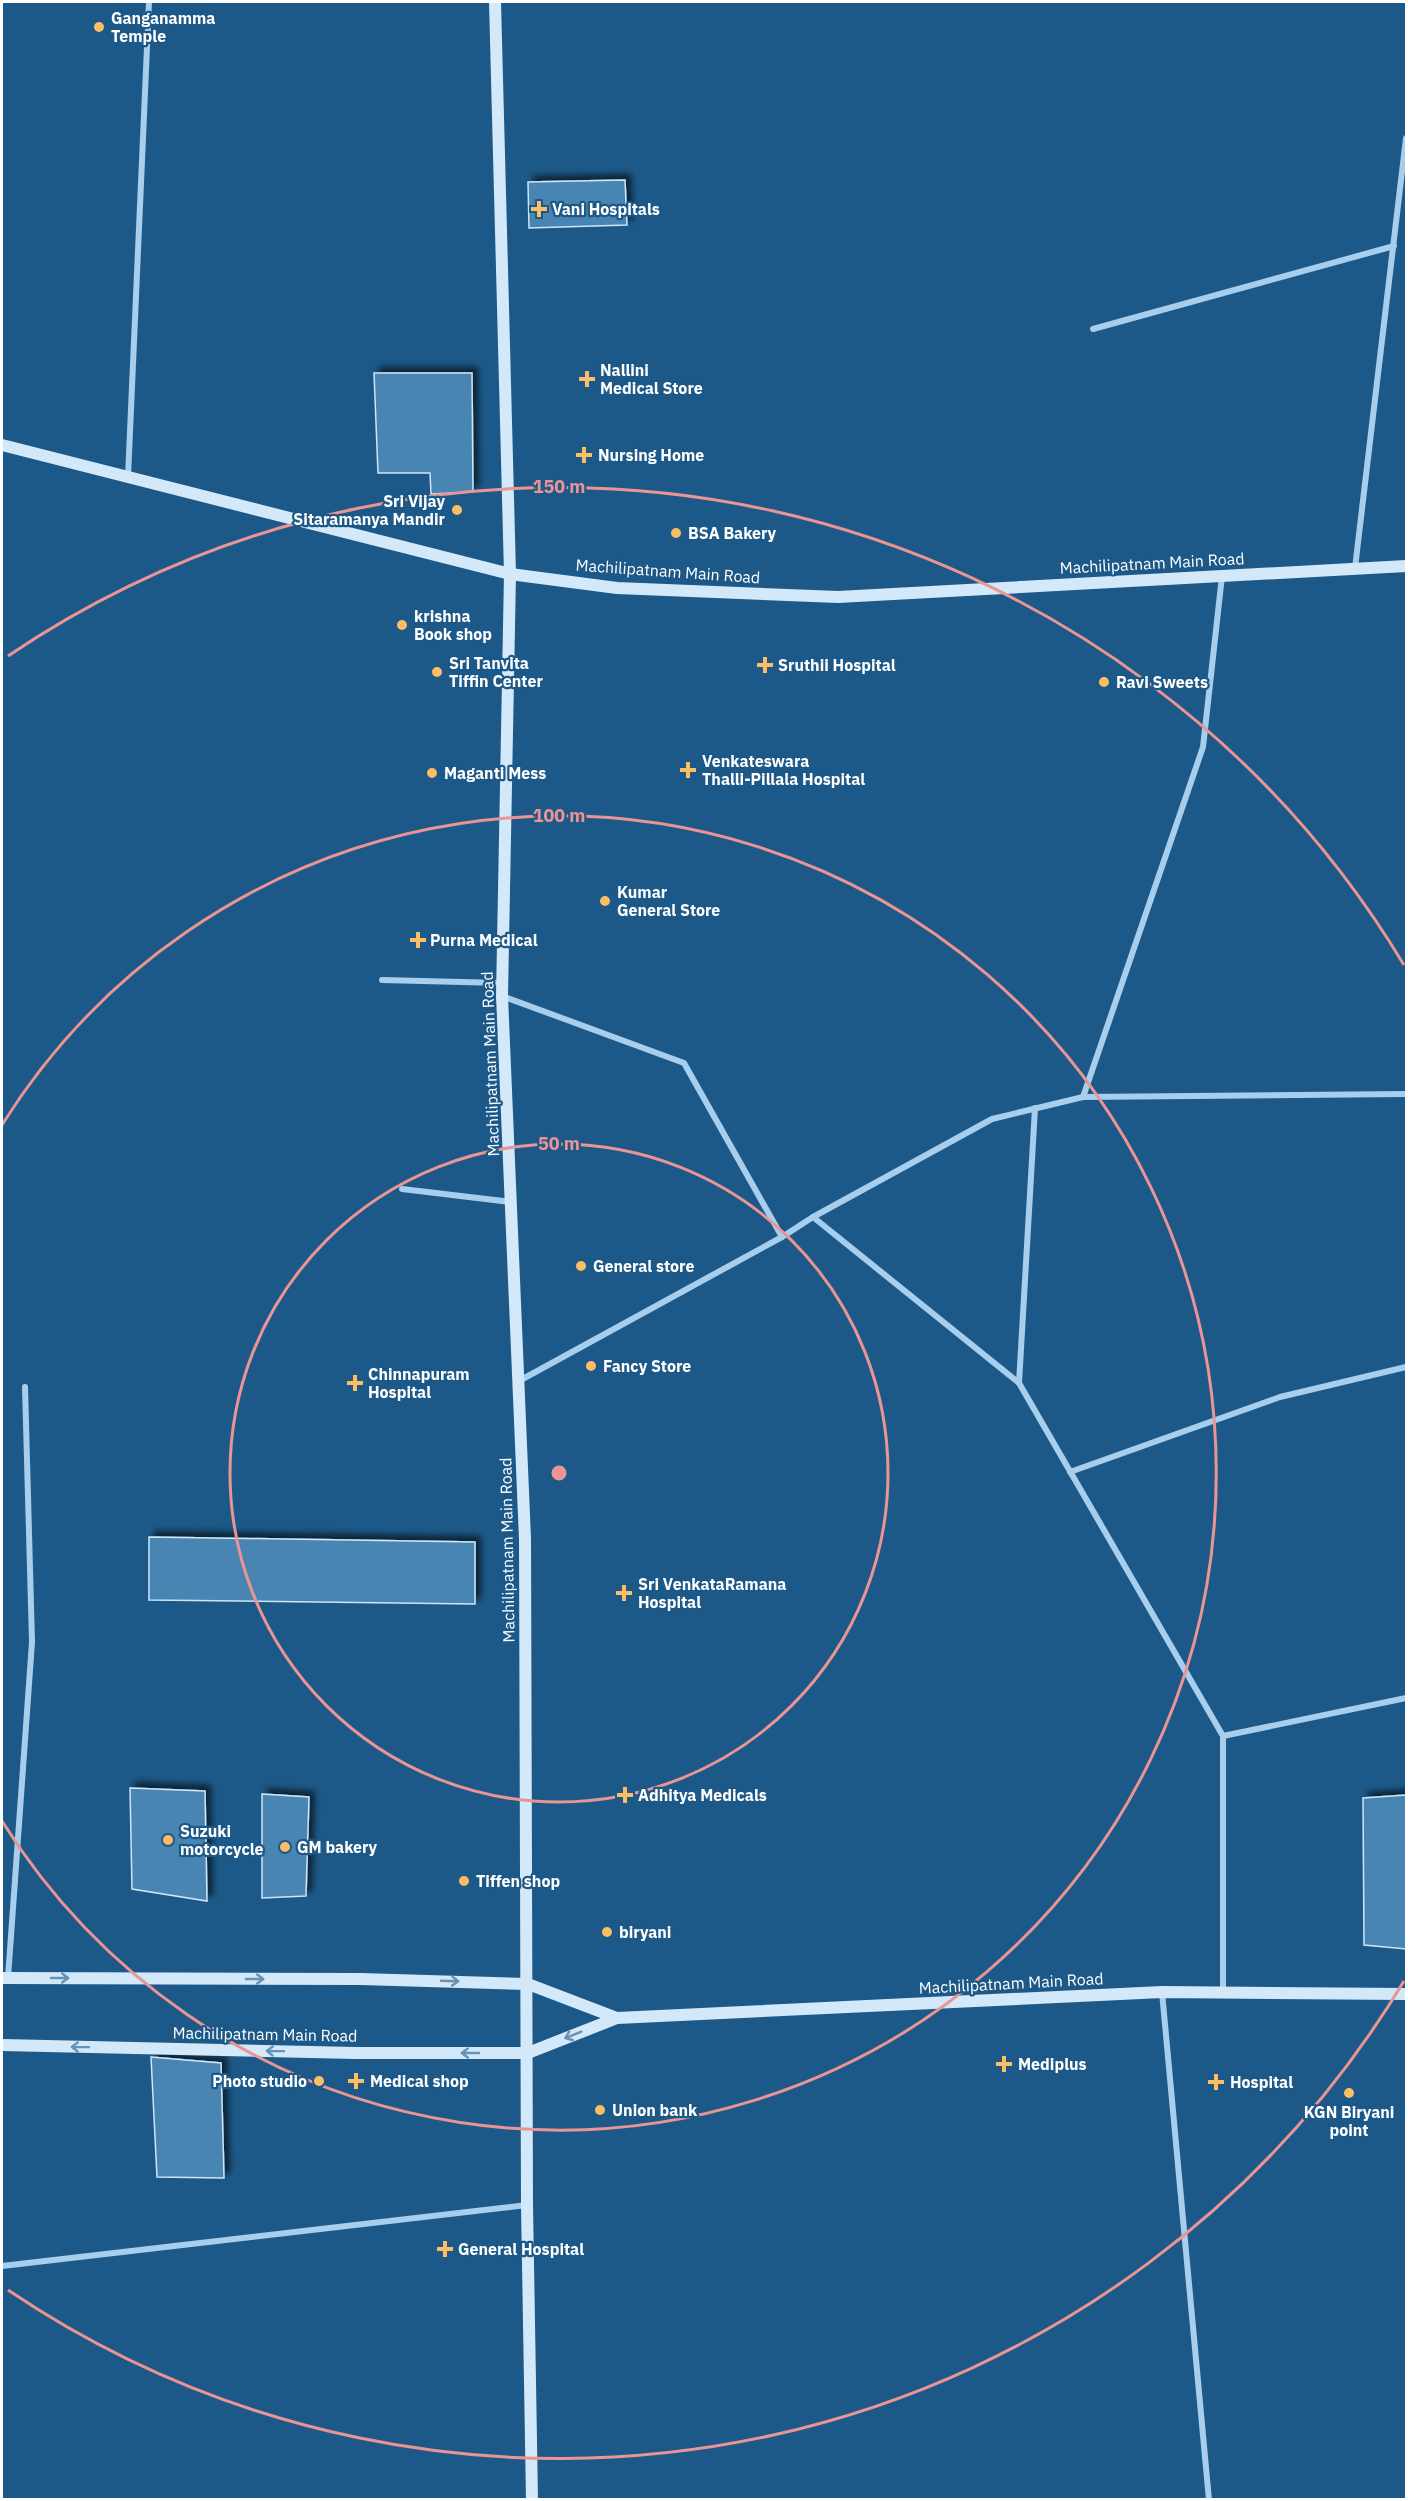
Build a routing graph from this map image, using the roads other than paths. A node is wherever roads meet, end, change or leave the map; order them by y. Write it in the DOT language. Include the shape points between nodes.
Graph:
graph roads {
  1 [pos="148,2"];
  2 [pos="495,2"];
  3 [pos="1407,138"];
  4 [pos="1394,246"];
  5 [pos="1093,329"];
  6 [pos="2,445"];
  7 [pos="128,477"];
  8 [pos="1407,566"];
  9 [pos="1355,569"];
  10 [pos="510,574"];
  11 [pos="1222,576"];
  12 [pos="382,980"];
  13 [pos="503,982"];
  14 [pos="502,996"];
  15 [pos="1407,1094"];
  16 [pos="1083,1097"];
  17 [pos="1035,1108"];
  18 [pos="402,1189"];
  19 [pos="511,1202"];
  20 [pos="813,1217"];
  21 [pos="782,1238"];
  22 [pos="1407,1367"];
  23 [pos="519,1382"];
  24 [pos="1019,1383"];
  25 [pos="25,1387"];
  26 [pos="1070,1472"];
  27 [pos="1407,1698"];
  28 [pos="1223,1736"];
  29 [pos="5,1978"];
  30 [pos="528,1984"];
  31 [pos="1162,1992"];
  32 [pos="1223,1992"];
  33 [pos="1407,1994"];
  34 [pos="617,2018"];
  35 [pos="2,2045"];
  36 [pos="528,2053"];
  37 [pos="527,2205"];
  38 [pos="2,2266"];
  39 [pos="532,2499"];
  40 [pos="1209,2499"];
  1 -- 7 [label="street"];
  2 -- 10 [label="street"];
  3 -- 4 [label="street"];
  4 -- 5 [label="street"];
  4 -- 9 [label="street"];
  6 -- 7 [label="street"];
  7 -- 10 [label="street"];
  8 -- 9 [label="street, Machilipatnam Main Road"];
  9 -- 11 [label="street, Machilipatnam Main Road"];
  10 -- 11 [label="street, Machilipatnam Main Road" via="617,588 838,597"];
  10 -- 13 [label="street, Machilipatnam Main Road"];
  11 -- 16 [label="street" via="1203,747"];
  12 -- 13 [label="street"];
  13 -- 14 [label="street, Machilipatnam Main Road"];
  14 -- 19 [label="street, Machilipatnam Main Road"];
  14 -- 21 [label="street" via="684,1063"];
  15 -- 16 [label="street"];
  16 -- 17 [label="street"];
  17 -- 20 [label="street" via="992,1119"];
  17 -- 24 [label="street"];
  18 -- 19 [label="street"];
  19 -- 23 [label="street, Machilipatnam Main Road"];
  20 -- 21 [label="street"];
  20 -- 24 [label="street"];
  21 -- 23 [label="street"];
  22 -- 26 [label="street" via="1280,1397"];
  23 -- 30 [label="street, Machilipatnam Main Road" via="525,1539"];
  24 -- 26 [label="street"];
  25 -- 29 [label="street" via="32,1642"];
  26 -- 28 [label="street"];
  27 -- 28 [label="street"];
  28 -- 32 [label="street"];
  29 -- 30 [label="street, Machilipatnam Main Road, one-way" via="362,1979"];
  30 -- 34 [label="street, Machilipatnam Main Road"];
  30 -- 36 [label="street, Machilipatnam Main Road"];
  31 -- 32 [label="street, Machilipatnam Main Road"];
  31 -- 34 [label="street, Machilipatnam Main Road"];
  31 -- 40 [label="street"];
  32 -- 33 [label="street, Machilipatnam Main Road"];
  34 -- 36 [label="street, Machilipatnam Main Road, one-way"];
  36 -- 35 [label="street, Machilipatnam Main Road, one-way"];
  36 -- 37 [label="street"];
  37 -- 38 [label="street"];
  37 -- 39 [label="street"];
}
